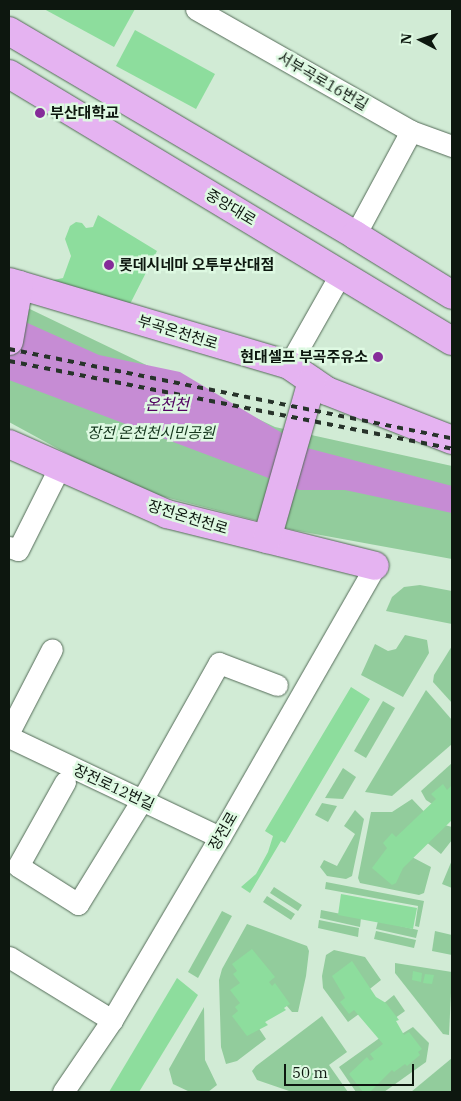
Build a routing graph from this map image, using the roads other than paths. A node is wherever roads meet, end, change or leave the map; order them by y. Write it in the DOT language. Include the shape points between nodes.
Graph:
graph roads {
  1 [pos="196,9"];
  2 [pos="9,31"];
  3 [pos="9,74"];
  4 [pos="411,131"];
  5 [pos="452,146"];
  6 [pos="355,235"];
  7 [pos="341,273"];
  8 [pos="15,289"];
  9 [pos="452,295"];
  10 [pos="9,341"];
  11 [pos="452,341"];
  12 [pos="289,365"];
  13 [pos="311,387"];
  14 [pos="452,440"];
  15 [pos="9,444"];
  16 [pos="59,468"];
  17 [pos="270,530"];
  18 [pos="9,547"];
  19 [pos="375,566"];
  20 [pos="52,649"];
  21 [pos="277,685"];
  22 [pos="9,732"];
  23 [pos="9,737"];
  24 [pos="65,782"];
  25 [pos="142,800"];
  26 [pos="220,837"];
  27 [pos="9,957"];
  28 [pos="112,1020"];
  29 [pos="63,1092"];
  1 -- 4 [label="street, 서부곡로16번길"];
  2 -- 6 [label="main road"];
  3 -- 7 [label="main road, 중앙대로"];
  4 -- 5 [label="street, 서부곡로16번길"];
  4 -- 6 [label="street"];
  6 -- 9 [label="main road"];
  7 -- 11 [label="main road, 중앙대로"];
  7 -- 12 [label="street"];
  8 -- 10 [label="main road"];
  8 -- 12 [label="main road, 부곡온천천로"];
  12 -- 13 [label="main road, 부곡온천천로"];
  13 -- 14 [label="main road, 부곡온천천로" via="327,390"];
  13 -- 17 [label="main road"];
  15 -- 16 [label="main road, 장전온천천로"];
  16 -- 17 [label="main road, 장전온천천로" via="167,514"];
  16 -- 18 [label="street" via="18,550"];
  17 -- 19 [label="main road, 장전온천천로"];
  19 -- 26 [label="street, 장전로"];
  20 -- 22 [label="street"];
  21 -- 25 [label="street" via="219,663"];
  23 -- 25 [label="street, 장전로12번길"];
  24 -- 25 [label="street" via="18,866 78,904"];
  25 -- 26 [label="street, 장전로12번길"];
  26 -- 28 [label="street, 장전로"];
  27 -- 28 [label="street"];
  28 -- 29 [label="street, 장전로"];
}
